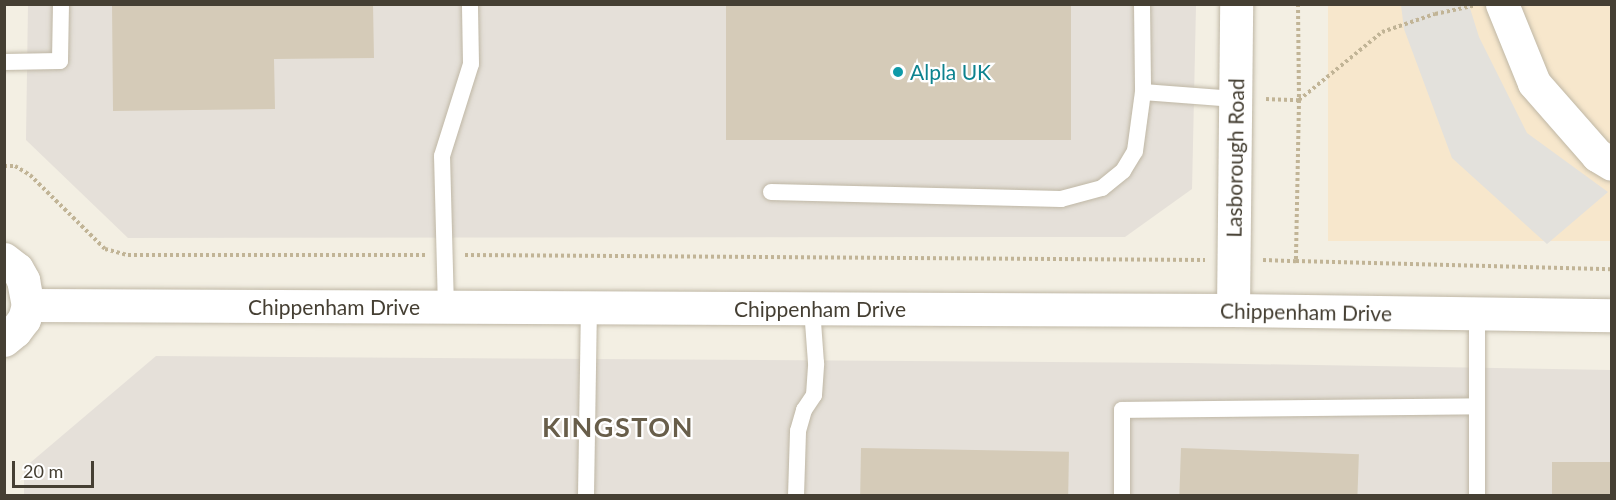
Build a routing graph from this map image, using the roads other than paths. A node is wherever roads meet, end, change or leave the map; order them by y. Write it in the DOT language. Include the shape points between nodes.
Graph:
graph roads {
  1 [pos="62,4"];
  2 [pos="470,4"];
  3 [pos="1142,4"];
  4 [pos="1236,4"];
  5 [pos="1502,4"];
  6 [pos="4,62"];
  7 [pos="1143,92"];
  8 [pos="1235,99"];
  9 [pos="1611,164"];
  10 [pos="771,192"];
  11 [pos="4,259"];
  12 [pos="27,305"];
  13 [pos="446,308"];
  14 [pos="589,308"];
  15 [pos="812,309"];
  16 [pos="1233,310"];
  17 [pos="1477,315"];
  18 [pos="1611,315"];
  19 [pos="4,340"];
  20 [pos="1477,406"];
  21 [pos="586,495"];
  22 [pos="796,495"];
  23 [pos="1122,495"];
  24 [pos="1478,495"];
  1 -- 6 [label="lane" via="60,61"];
  2 -- 13 [label="lane" via="471,64 442,156"];
  3 -- 7 [label="lane"];
  4 -- 8 [label="street, Lasborough Road"];
  5 -- 9 [label="street" via="1534,83 1597,154"];
  7 -- 8 [label="lane"];
  7 -- 10 [label="lane" via="1135,151 1123,171 1101,188 1061,199"];
  8 -- 16 [label="street, Lasborough Road"];
  11 -- 12 [label="street" via="24,280"];
  12 -- 13 [label="street, Chippenham Drive"];
  12 -- 19 [label="street" via="24,319"];
  13 -- 14 [label="street, Chippenham Drive"];
  14 -- 15 [label="street, Chippenham Drive"];
  14 -- 21 [label="lane"];
  15 -- 16 [label="street, Chippenham Drive"];
  15 -- 22 [label="lane" via="814,395 804,410 798,431"];
  16 -- 17 [label="street, Chippenham Drive"];
  17 -- 18 [label="street, Chippenham Drive"];
  17 -- 20 [label="lane"];
  20 -- 23 [label="lane" via="1122,410"];
  20 -- 24 [label="lane"];
}
